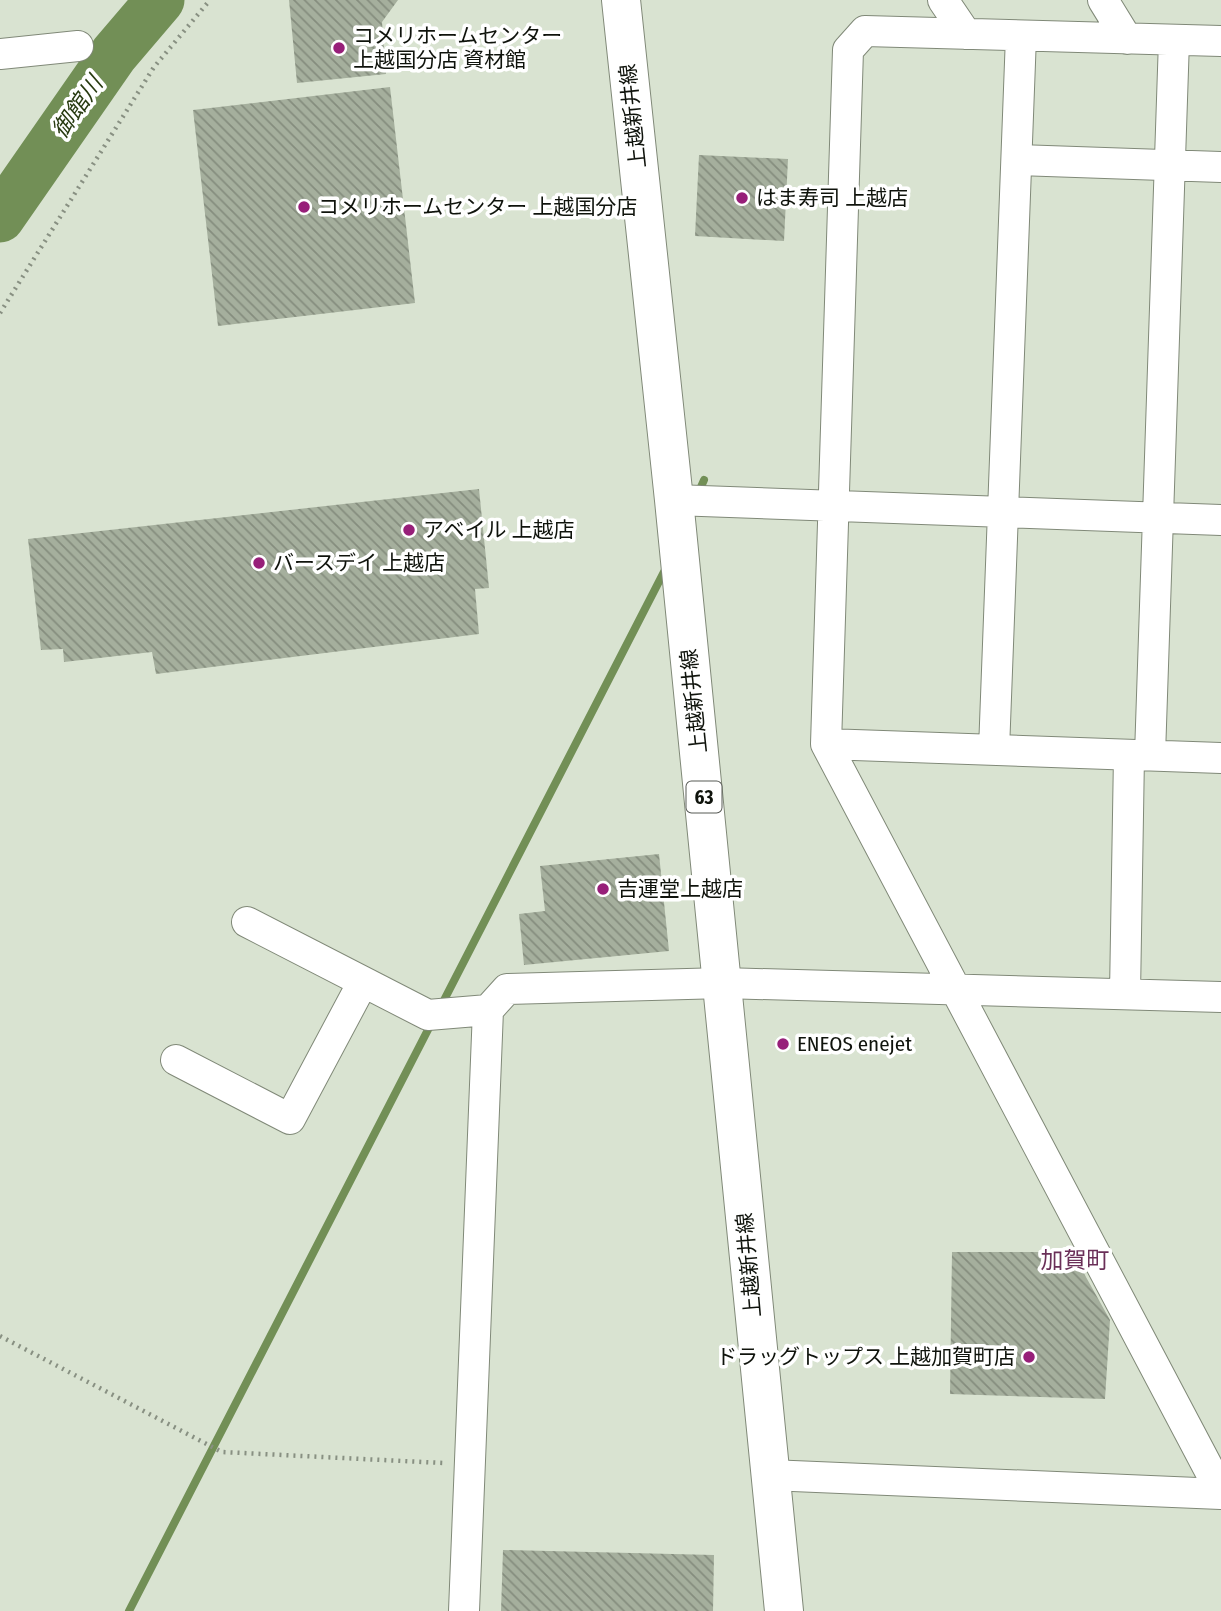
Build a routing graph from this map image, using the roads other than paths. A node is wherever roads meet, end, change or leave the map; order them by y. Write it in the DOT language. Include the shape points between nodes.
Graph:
graph roads {
  1 [pos="621,0"];
  2 [pos="943,0"];
  3 [pos="1103,0"];
  4 [pos="966,34"];
  5 [pos="1021,36"];
  6 [pos="1127,39"];
  7 [pos="1174,40"];
  8 [pos="1221,41"];
  9 [pos="78,46"];
  10 [pos="0,54"];
  11 [pos="1018,160"];
  12 [pos="1171,166"];
  13 [pos="1221,167"];
  14 [pos="674,500"];
  15 [pos="832,506"];
  16 [pos="1004,512"];
  17 [pos="1158,518"];
  18 [pos="1221,520"];
  19 [pos="826,744"];
  20 [pos="994,750"];
  21 [pos="1140,755"];
  22 [pos="1221,758"];
  23 [pos="247,922"];
  24 [pos="363,982"];
  25 [pos="723,983"];
  26 [pos="955,989"];
  27 [pos="1125,994"];
  28 [pos="1221,997"];
  29 [pos="488,1010"];
  30 [pos="176,1060"];
  31 [pos="769,1475"];
  32 [pos="1221,1493"];
  33 [pos="783,1602"];
  34 [pos="464,1611"];
  1 -- 14 [label="main road, 上越新井線 / 63"];
  2 -- 4 [label="street"];
  3 -- 6 [label="street"];
  4 -- 5 [label="street"];
  4 -- 15 [label="street" via="865,31 848,50"];
  5 -- 6 [label="street"];
  5 -- 11 [label="street"];
  6 -- 7 [label="street"];
  7 -- 8 [label="street"];
  7 -- 12 [label="street"];
  9 -- 10 [label="street"];
  11 -- 12 [label="street"];
  11 -- 16 [label="street"];
  12 -- 13 [label="street"];
  12 -- 17 [label="street"];
  14 -- 15 [label="street"];
  14 -- 25 [label="main road, 上越新井線 / 63"];
  15 -- 16 [label="street"];
  15 -- 19 [label="street"];
  16 -- 17 [label="street"];
  16 -- 20 [label="street"];
  17 -- 18 [label="street"];
  17 -- 21 [label="street"];
  19 -- 20 [label="street"];
  19 -- 26 [label="street"];
  20 -- 21 [label="street"];
  21 -- 22 [label="street"];
  21 -- 27 [label="street"];
  23 -- 24 [label="street"];
  24 -- 29 [label="street" via="428,1015"];
  24 -- 30 [label="street" via="290,1119"];
  25 -- 26 [label="street"];
  25 -- 29 [label="street" via="507,989"];
  25 -- 31 [label="main road, 上越新井線 / 63"];
  26 -- 27 [label="street"];
  26 -- 32 [label="street"];
  27 -- 28 [label="street"];
  29 -- 34 [label="street"];
  31 -- 32 [label="street"];
  31 -- 33 [label="main road, 上越新井線 / 63"];
}
